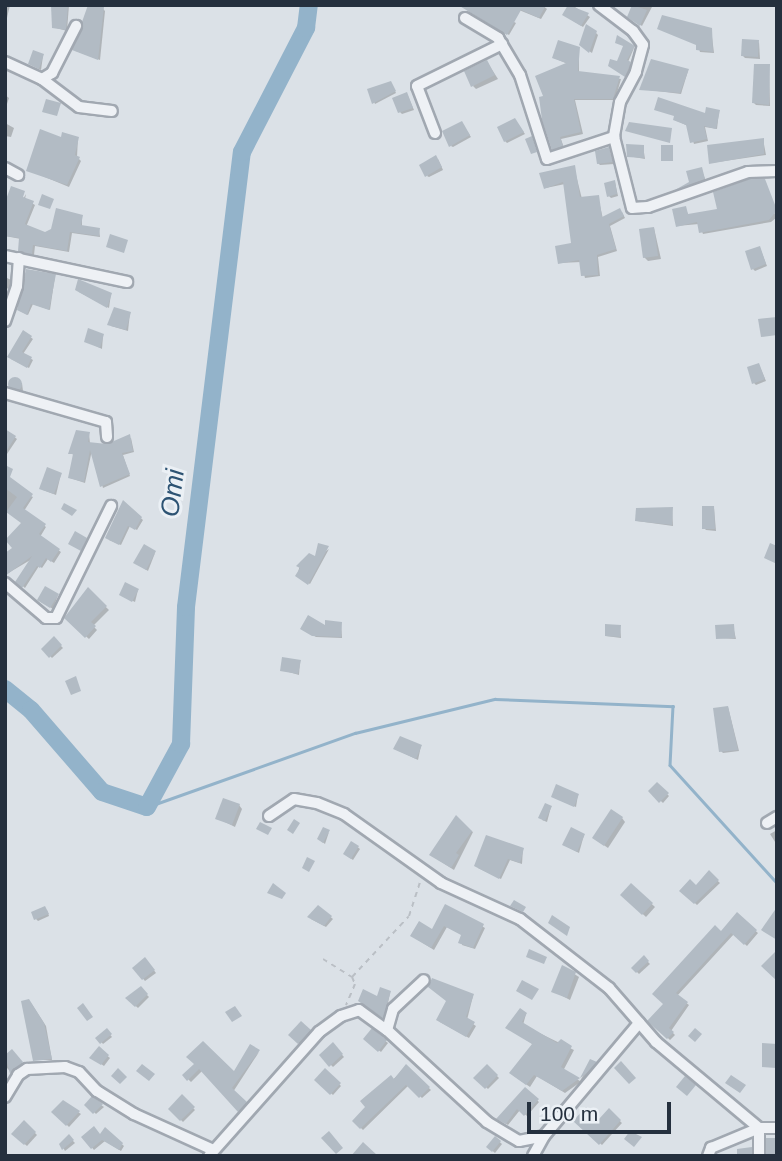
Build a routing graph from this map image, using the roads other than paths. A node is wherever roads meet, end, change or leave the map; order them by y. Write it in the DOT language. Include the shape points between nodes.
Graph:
graph roads {
  1 [pos="599,5"];
  2 [pos="465,18"];
  3 [pos="75,26"];
  4 [pos="502,44"];
  5 [pos="5,62"];
  6 [pos="41,79"];
  7 [pos="112,111"];
  8 [pos="435,133"];
  9 [pos="614,137"];
  10 [pos="5,168"];
  11 [pos="777,171"];
  12 [pos="18,175"];
  13 [pos="5,256"];
  14 [pos="19,258"];
  15 [pos="127,282"];
  16 [pos="5,321"];
  17 [pos="5,393"];
  18 [pos="107,437"];
  19 [pos="111,506"];
  20 [pos="5,583"];
  21 [pos="268,816"];
  22 [pos="777,817"];
  23 [pos="767,823"];
  24 [pos="424,980"];
  25 [pos="639,1023"];
  26 [pos="387,1030"];
  27 [pos="5,1097"];
  28 [pos="759,1128"];
  29 [pos="777,1128"];
  30 [pos="544,1136"];
  31 [pos="210,1152"];
  32 [pos="533,1156"];
  33 [pos="708,1156"];
  34 [pos="760,1156"];
  1 -- 9 [label="street" via="634,31 643,45 636,72 620,102"];
  2 -- 4 [label="street"];
  3 -- 6 [label="street" via="52,73"];
  4 -- 8 [label="street" via="417,86"];
  4 -- 9 [label="street" via="520,75 547,159"];
  5 -- 6 [label="street"];
  6 -- 7 [label="street" via="79,107"];
  9 -- 11 [label="street" via="629,201 638,210 721,179"];
  10 -- 12 [label="street"];
  13 -- 14 [label="street"];
  14 -- 15 [label="street"];
  14 -- 16 [label="street" via="17,286"];
  17 -- 18 [label="street" via="106,422"];
  19 -- 20 [label="street" via="56,618 46,618"];
  21 -- 25 [label="street" via="294,799 344,814 424,871 520,919 565,950"];
  22 -- 23 [label="street"];
  24 -- 26 [label="street" via="393,1009"];
  25 -- 28 [label="street"];
  25 -- 30 [label="street"];
  26 -- 30 [label="street" via="487,1122 519,1141"];
  26 -- 31 [label="street" via="359,1010 341,1016 319,1032"];
  27 -- 31 [label="street" via="27,1069 65,1067 79,1072 97,1091 134,1114"];
  28 -- 29 [label="street"];
  28 -- 33 [label="street" via="710,1148"];
  28 -- 34 [label="street"];
  30 -- 32 [label="street"];
}
